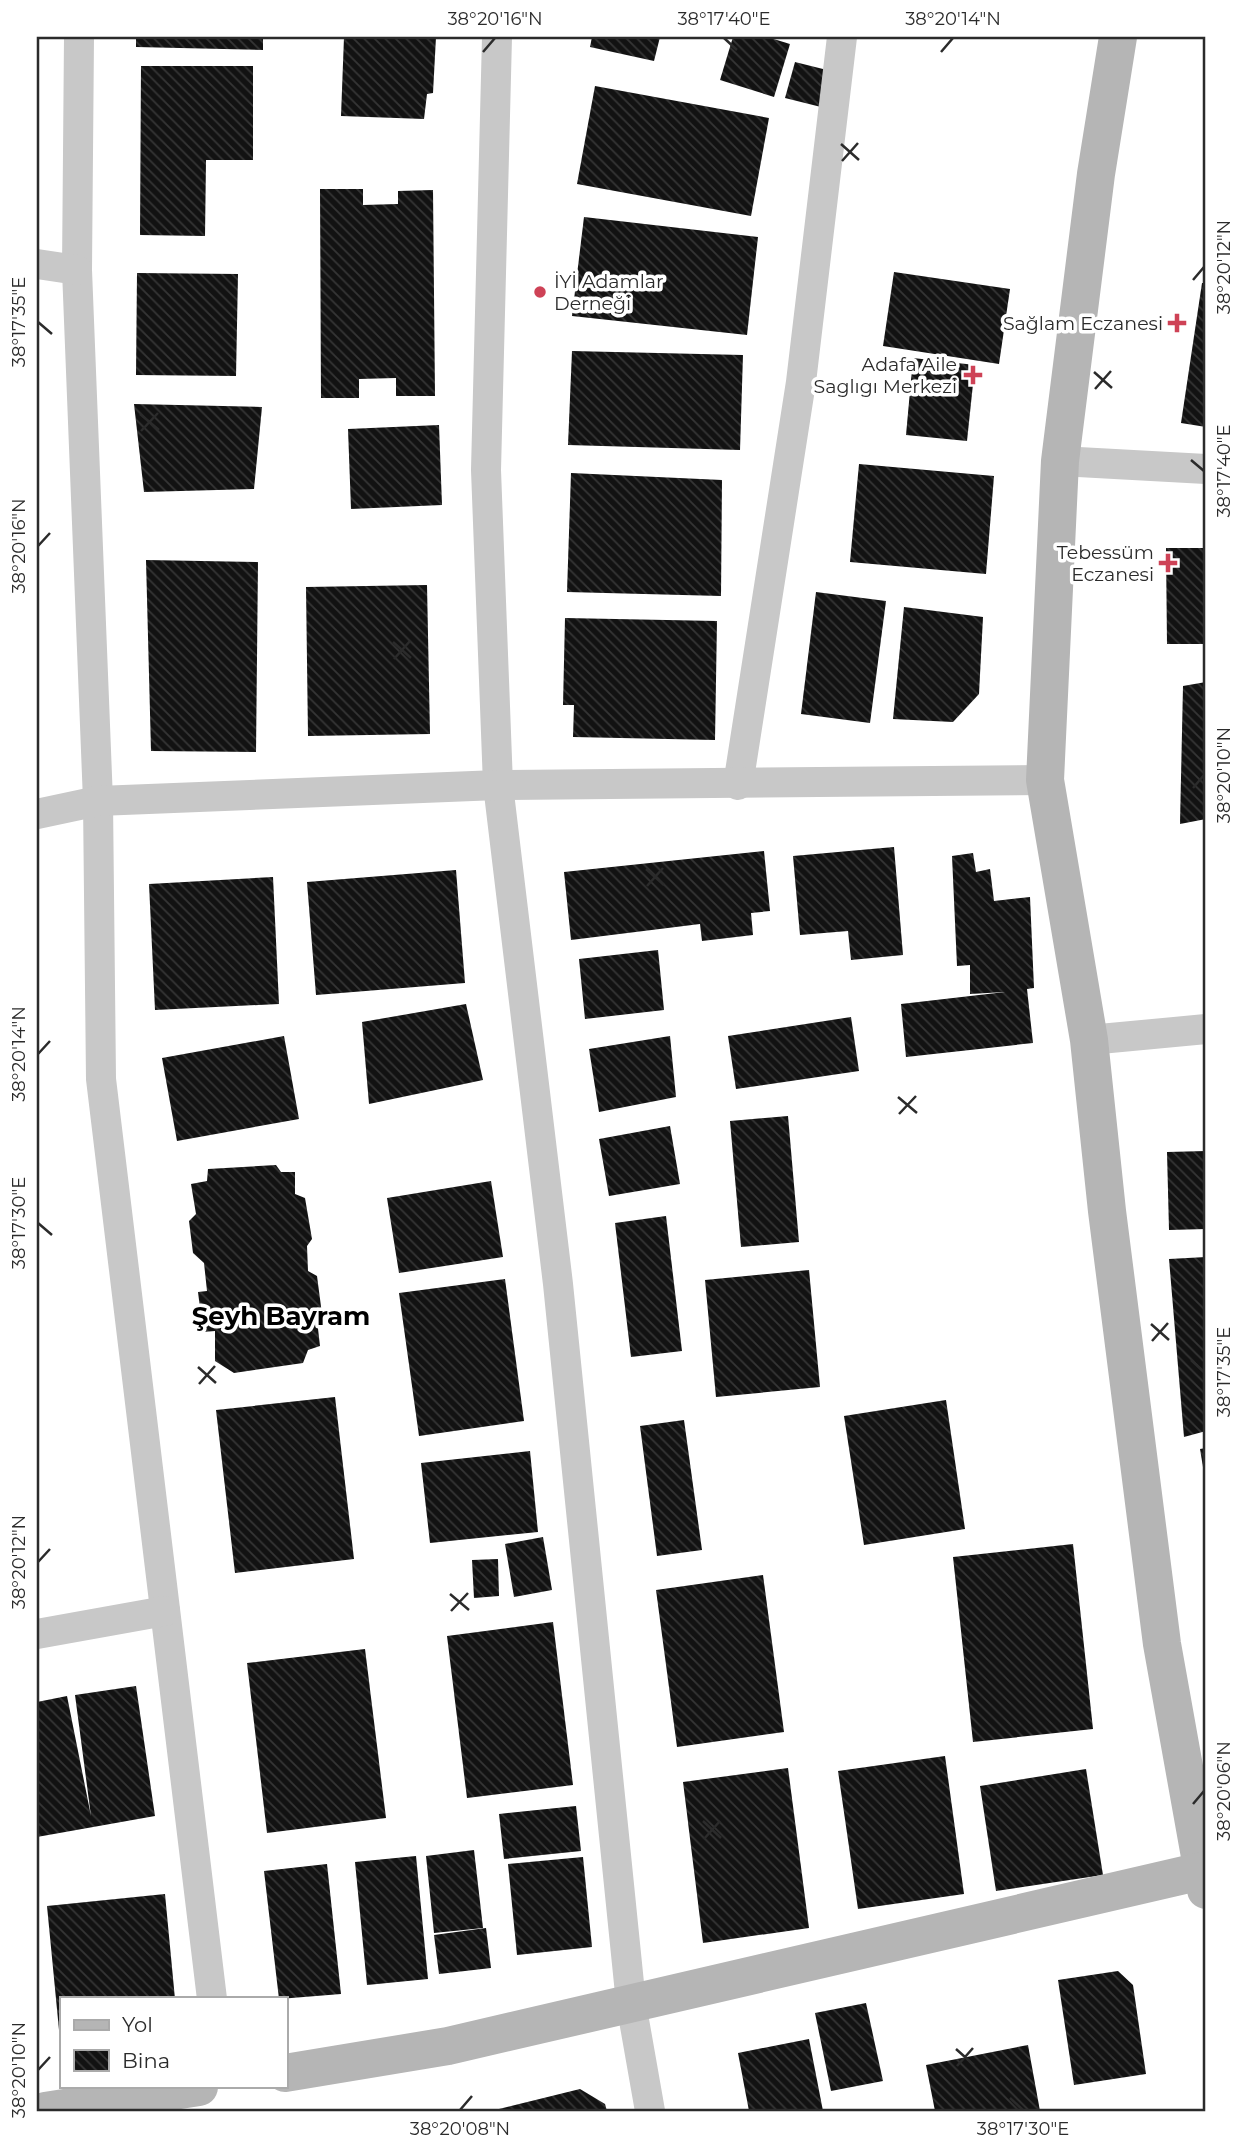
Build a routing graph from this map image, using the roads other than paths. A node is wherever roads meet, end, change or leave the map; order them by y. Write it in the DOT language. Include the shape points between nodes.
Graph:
graph roads {
  1 [pos="79,37"];
  2 [pos="497,37"];
  3 [pos="842,37"];
  4 [pos="1118,37"];
  5 [pos="37,264"];
  6 [pos="77,270"];
  7 [pos="1060,461"];
  8 [pos="1206,469"];
  9 [pos="1045,780"];
  10 [pos="498,785"];
  11 [pos="738,785"];
  12 [pos="98,801"];
  13 [pos="37,814"];
  14 [pos="1206,1029"];
  15 [pos="1089,1040"];
  16 [pos="165,1611"];
  17 [pos="37,1634"];
  18 [pos="1205,1877"];
  19 [pos="212,1997"];
  20 [pos="631,2004"];
  21 [pos="287,2073"];
  22 [pos="193,2088"];
  23 [pos="45,2111"];
  24 [pos="650,2111"];
  1 -- 6 [label="street"];
  2 -- 10 [label="street" via="486,470"];
  3 -- 11 [label="street" via="801,382"];
  4 -- 7 [label="main road"];
  5 -- 6 [label="street"];
  6 -- 12 [label="street"];
  7 -- 8 [label="street"];
  7 -- 9 [label="main road"];
  9 -- 11 [label="street"];
  9 -- 15 [label="main road"];
  10 -- 11 [label="street"];
  10 -- 12 [label="street"];
  10 -- 20 [label="street" via="558,1284"];
  12 -- 13 [label="street"];
  12 -- 16 [label="street" via="101,1079"];
  14 -- 15 [label="street"];
  15 -- 18 [label="main road" via="1162,1644"];
  16 -- 17 [label="street"];
  16 -- 19 [label="street"];
  18 -- 20 [label="main road"];
  20 -- 21 [label="main road" via="448,2046"];
  20 -- 24 [label="street"];
  22 -- 23 [label="main road"];
}
